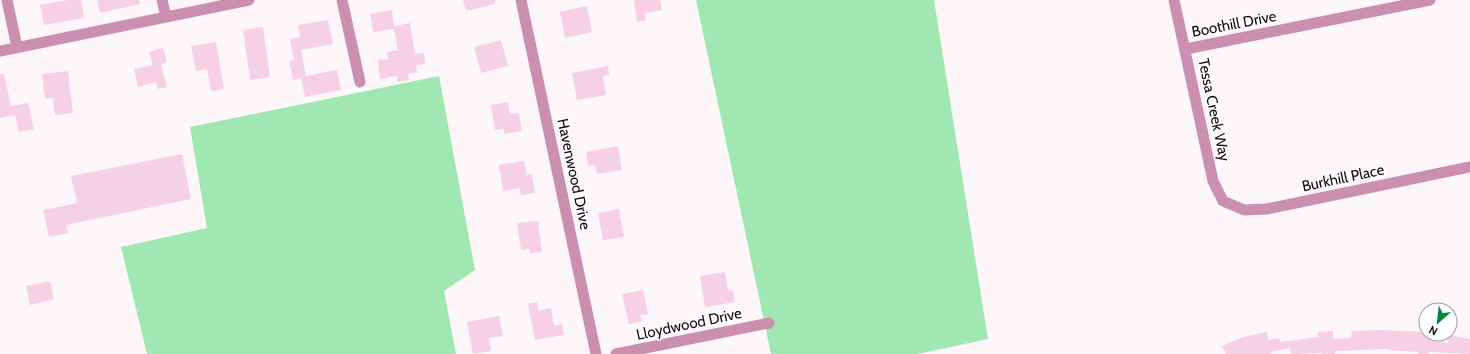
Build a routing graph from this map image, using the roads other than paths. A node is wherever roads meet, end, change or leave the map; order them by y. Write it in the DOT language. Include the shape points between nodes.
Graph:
graph roads {
  1 [pos="7,0"];
  2 [pos="162,0"];
  3 [pos="249,0"];
  4 [pos="342,0"];
  5 [pos="521,0"];
  6 [pos="1174,0"];
  7 [pos="1430,0"];
  8 [pos="166,17"];
  9 [pos="17,47"];
  10 [pos="1186,50"];
  11 [pos="0,51"];
  12 [pos="360,82"];
  13 [pos="1470,166"];
  14 [pos="1223,201"];
  15 [pos="769,323"];
  16 [pos="596,354"];
  17 [pos="616,354"];
  1 -- 9 [label="street"];
  2 -- 8 [label="street"];
  3 -- 8 [label="street"];
  4 -- 12 [label="street"];
  5 -- 16 [label="street, Havenwood Drive"];
  6 -- 10 [label="street, Tessa Creek Way"];
  7 -- 10 [label="street, Boothill Drive"];
  8 -- 9 [label="street"];
  9 -- 11 [label="street"];
  10 -- 14 [label="street, Tessa Creek Way" via="1213,181"];
  13 -- 14 [label="street, Burkhill Place" via="1267,209 1244,210"];
  15 -- 17 [label="street, Lloydwood Drive"];
}
